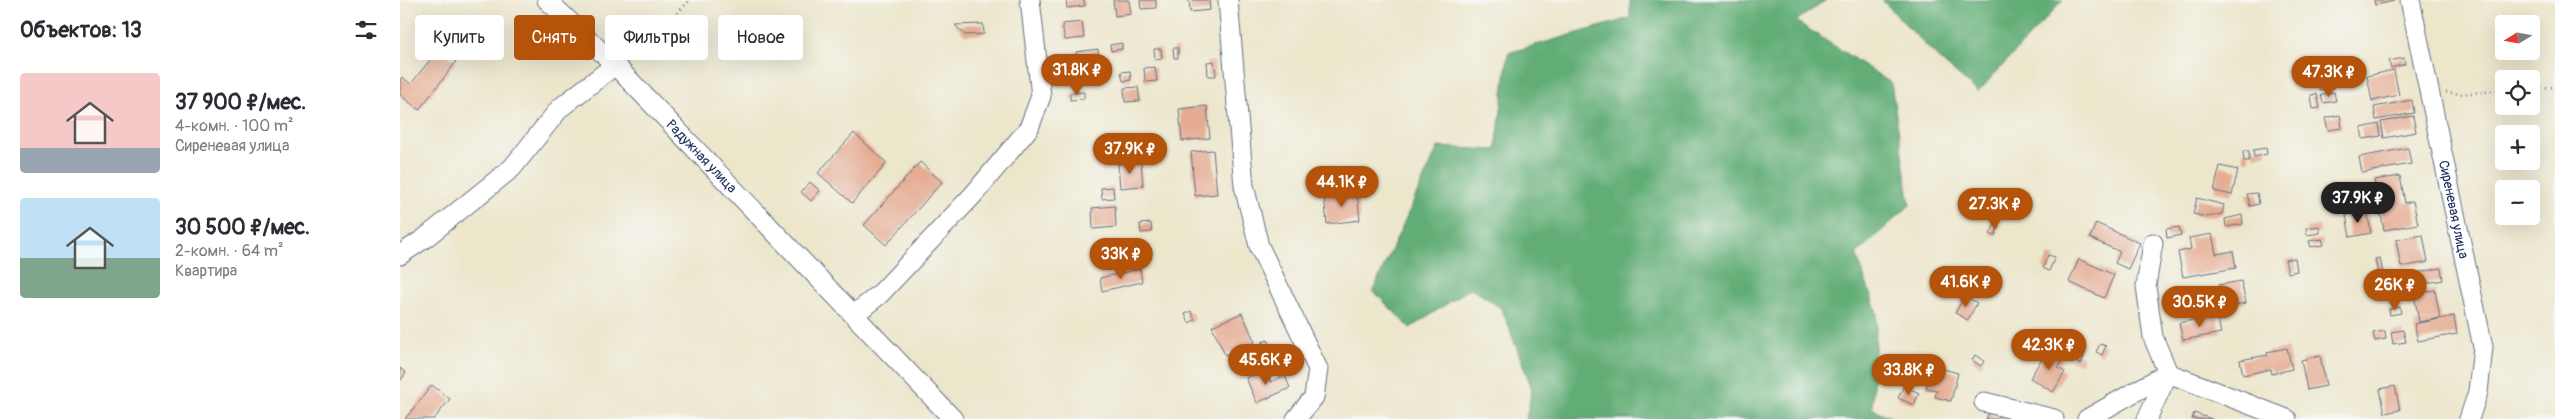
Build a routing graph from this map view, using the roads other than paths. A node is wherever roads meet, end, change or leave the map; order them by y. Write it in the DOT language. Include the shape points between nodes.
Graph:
graph roads {
  1 [pos="547,0"];
  2 [pos="1030,0"];
  3 [pos="1228,0"];
  4 [pos="2410,0"];
  5 [pos="615,65"];
  6 [pos="2153,243"];
  7 [pos="400,255"];
  8 [pos="855,314"];
  9 [pos="2168,373"];
  10 [pos="1984,402"];
  11 [pos="953,419"];
  12 [pos="1296,419"];
  13 [pos="2054,419"];
  14 [pos="2087,419"];
  15 [pos="2147,419"];
  16 [pos="2287,419"];
  17 [pos="2469,419"];
  1 -- 5 [label="street, Радужная улица"];
  2 -- 8 [label="street" via="1041,96 1029,128 973,195 886,287"];
  3 -- 12 [label="street" via="1244,186 1257,237 1318,369 1314,397"];
  4 -- 17 [label="street, Сиреневая улица" via="2483,347 2478,392"];
  5 -- 7 [label="street" via="560,108 512,168"];
  5 -- 8 [label="street, Радужная улица"];
  6 -- 9 [label="street" via="2146,286 2153,337"];
  8 -- 11 [label="street, Радужная улица"];
  9 -- 14 [label="street"];
  9 -- 15 [label="street"];
  9 -- 16 [label="street"];
  10 -- 13 [label="street"];
}
